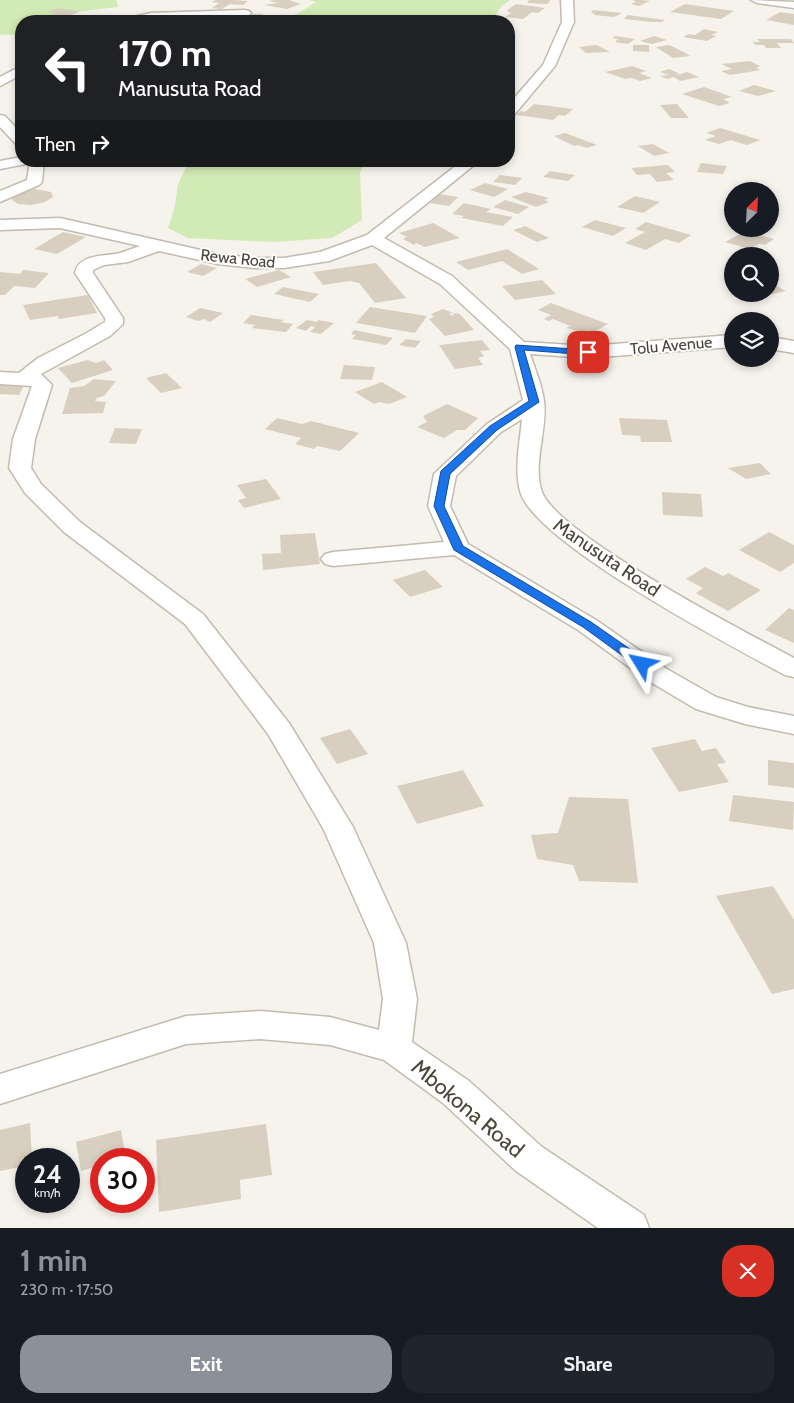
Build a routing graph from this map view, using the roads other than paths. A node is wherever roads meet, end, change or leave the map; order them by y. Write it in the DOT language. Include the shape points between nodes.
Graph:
graph roads {
  1 [pos="567,0"];
  2 [pos="757,0"];
  3 [pos="794,5"];
  4 [pos="244,12"];
  5 [pos="174,15"];
  6 [pos="15,73"];
  7 [pos="0,82"];
  8 [pos="515,105"];
  9 [pos="0,120"];
  10 [pos="15,135"];
  11 [pos="15,162"];
  12 [pos="0,165"];
  13 [pos="36,167"];
  14 [pos="464,167"];
  15 [pos="0,197"];
  16 [pos="2,220"];
  17 [pos="373,239"];
  18 [pos="156,246"];
  19 [pos="724,342"];
  20 [pos="779,344"];
  21 [pos="794,346"];
  22 [pos="519,347"];
  23 [pos="13,378"];
  24 [pos="534,402"];
  25 [pos="458,548"];
  26 [pos="333,558"];
  27 [pos="794,670"];
  28 [pos="794,725"];
  29 [pos="394,1048"];
  30 [pos="0,1089"];
  31 [pos="630,1228"];
  1 -- 8 [label="street" via="568,22 549,66"];
  2 -- 3 [label="street"];
  4 -- 5 [label="street"];
  6 -- 7 [label="street"];
  9 -- 10 [label="street"];
  11 -- 12 [label="street"];
  13 -- 15 [label="street" via="34,182"];
  14 -- 17 [label="street, Rewa Road"];
  16 -- 18 [label="street, Rewa Road" via="60,223"];
  17 -- 18 [label="street, Rewa Road" via="323,257 284,263 218,259"];
  17 -- 22 [label="street" via="446,280"];
  18 -- 23 [label="street" via="85,267 84,273 114,318 114,324 100,336"];
  19 -- 22 [label="street, Tolu Avenue" via="588,352"];
  20 -- 21 [label="street"];
  22 -- 24 [label="street, Manusuta Road"];
  23 -- 29 [label="street" via="36,379 42,385 24,439 20,468 33,488 72,527 194,618 279,729 338,827 390,943 400,999"];
  24 -- 25 [label="street" via="494,428 445,474 439,506"];
  24 -- 27 [label="street, Manusuta Road" via="528,466 531,492 544,512 573,538 643,583"];
  25 -- 26 [label="street"];
  25 -- 28 [label="street" via="587,625 656,674 706,703"];
  29 -- 30 [label="street, Mbokona Road" via="330,1031 260,1025 186,1030"];
  29 -- 31 [label="street, Mbokona Road" via="456,1092 529,1159"];
}
